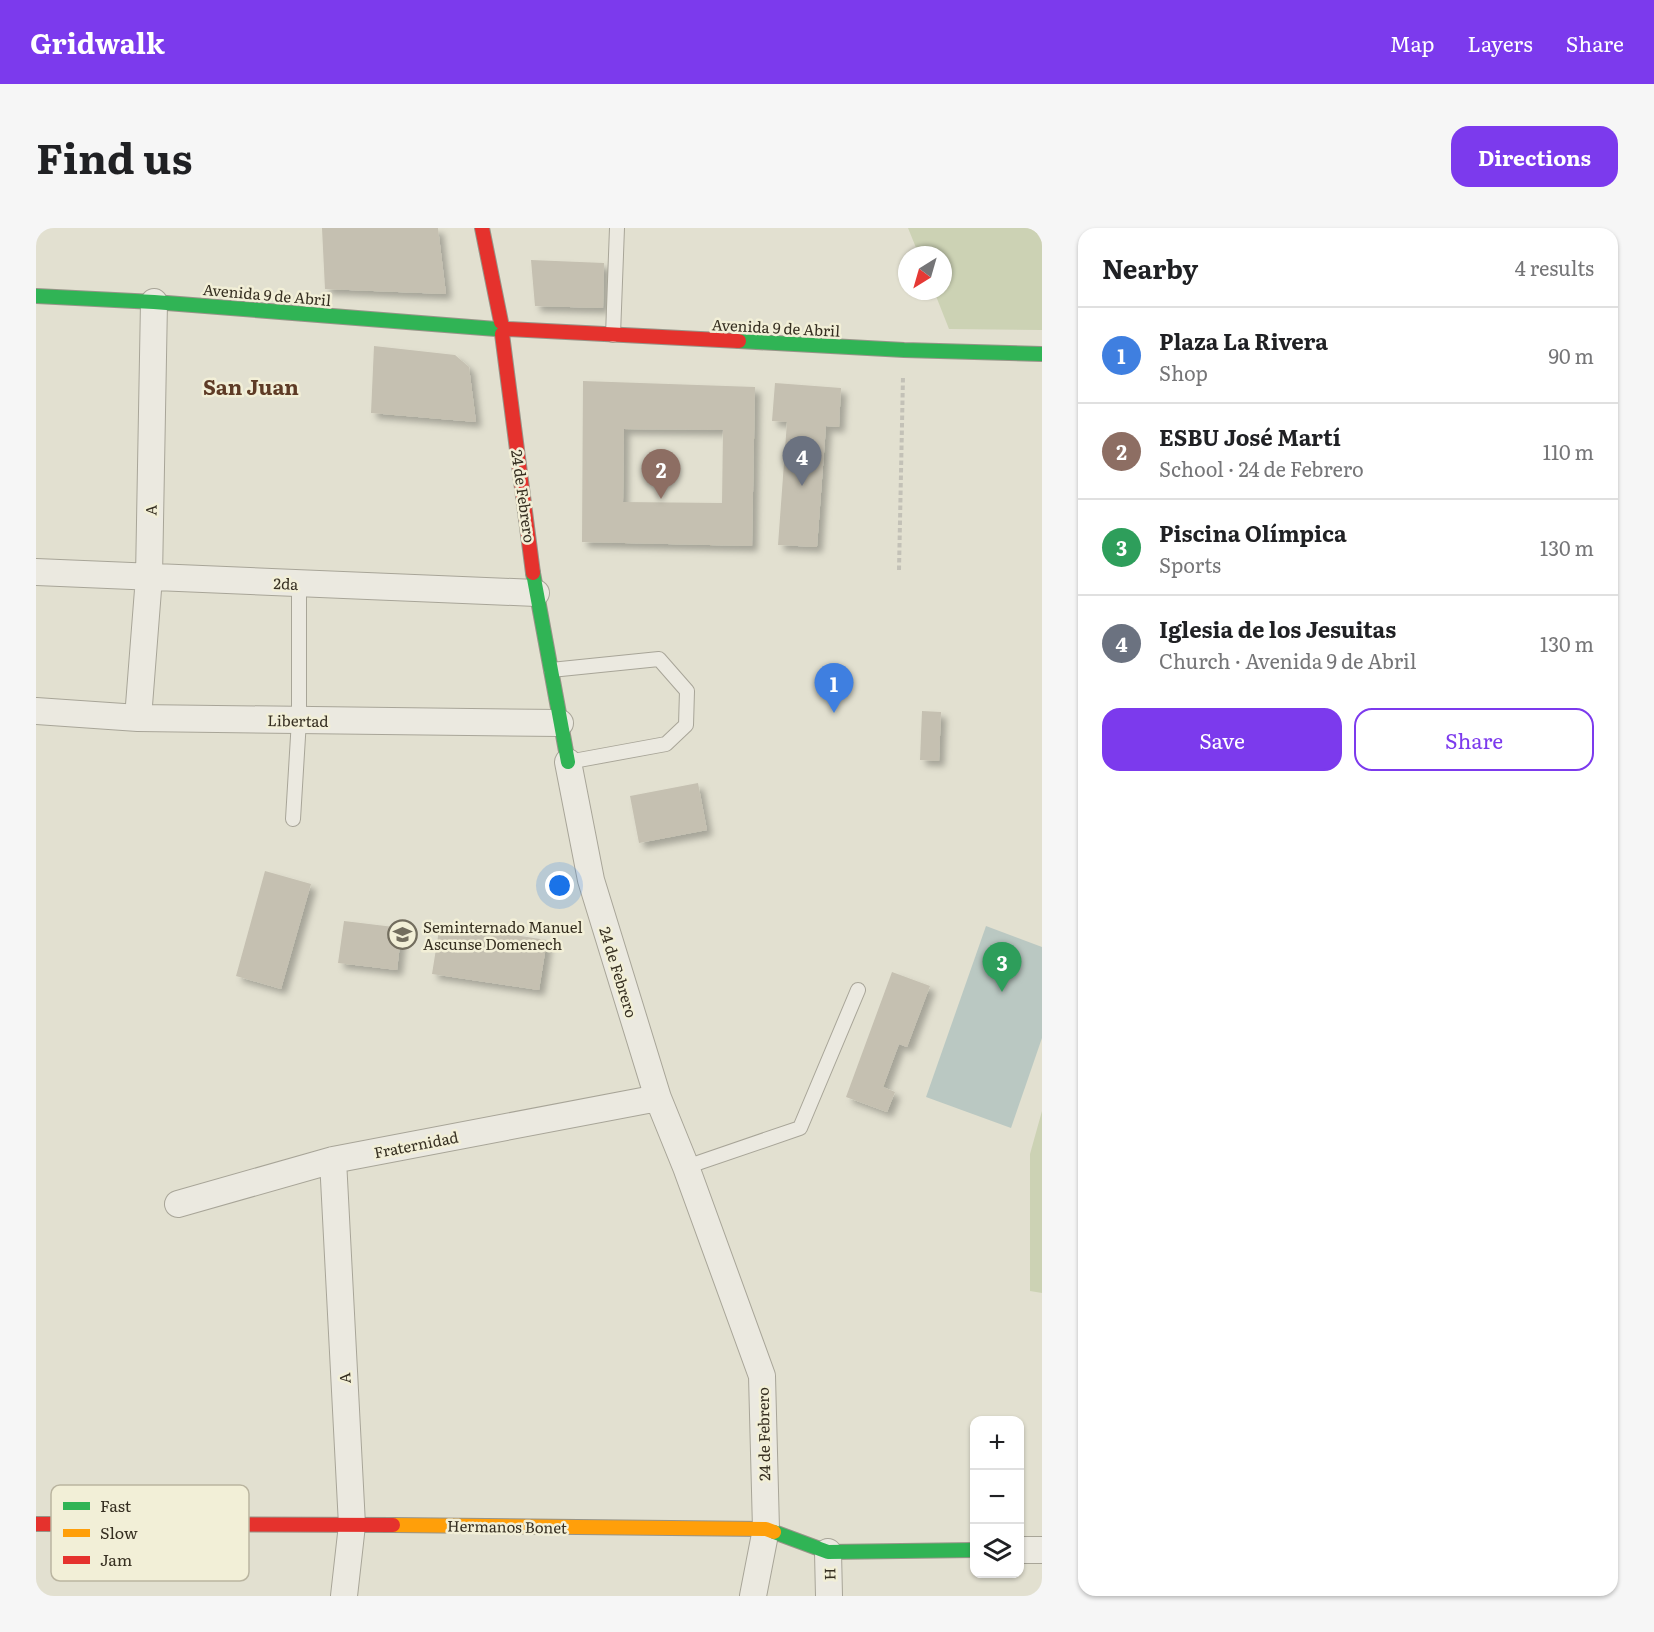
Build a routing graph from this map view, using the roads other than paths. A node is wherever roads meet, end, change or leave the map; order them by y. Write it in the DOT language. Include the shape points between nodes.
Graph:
graph roads {
  1 [pos="482,228"];
  2 [pos="617,228"];
  3 [pos="36,296"];
  4 [pos="154,302"];
  5 [pos="502,328"];
  6 [pos="614,335"];
  7 [pos="1042,354"];
  8 [pos="36,572"];
  9 [pos="149,577"];
  10 [pos="299,584"];
  11 [pos="536,593"];
  12 [pos="550,670"];
  13 [pos="36,711"];
  14 [pos="138,718"];
  15 [pos="299,720"];
  16 [pos="560,723"];
  17 [pos="568,762"];
  18 [pos="293,819"];
  19 [pos="858,990"];
  20 [pos="658,1098"];
  21 [pos="333,1160"];
  22 [pos="686,1167"];
  23 [pos="178,1204"];
  24 [pos="36,1524"];
  25 [pos="51,1524"];
  26 [pos="249,1525"];
  27 [pos="352,1525"];
  28 [pos="766,1529"];
  29 [pos="970,1550"];
  30 [pos="1024,1550"];
  31 [pos="1042,1550"];
  32 [pos="828,1552"];
  33 [pos="344,1596"];
  34 [pos="753,1596"];
  35 [pos="829,1596"];
  1 -- 5 [label="street, 24 de Febrero"];
  2 -- 6 [label="lane"];
  3 -- 4 [label="street, Avenida 9 de Abril"];
  4 -- 5 [label="street, Avenida 9 de Abril"];
  4 -- 9 [label="street, A"];
  5 -- 6 [label="street, Avenida 9 de Abril"];
  5 -- 11 [label="street, 24 de Febrero"];
  6 -- 7 [label="street, Avenida 9 de Abril"];
  8 -- 9 [label="street, 2da"];
  9 -- 10 [label="street, 2da"];
  9 -- 14 [label="street, A"];
  10 -- 11 [label="street, 2da"];
  10 -- 15 [label="lane"];
  11 -- 12 [label="street, 24 de Febrero"];
  12 -- 16 [label="street, 24 de Febrero"];
  12 -- 17 [label="lane" via="659,659 687,691 686,725 666,744"];
  13 -- 14 [label="street, Libertad"];
  14 -- 15 [label="street, Libertad"];
  15 -- 16 [label="street, Libertad"];
  15 -- 18 [label="lane"];
  16 -- 17 [label="street, 24 de Febrero"];
  17 -- 20 [label="street, 24 de Febrero" via="591,880"];
  19 -- 22 [label="lane" via="800,1128"];
  20 -- 21 [label="street, Fraternidad"];
  20 -- 22 [label="street, 24 de Febrero"];
  21 -- 23 [label="street, Fraternidad"];
  21 -- 27 [label="street, A"];
  22 -- 28 [label="street, 24 de Febrero" via="762,1376"];
  24 -- 25 [label="street, Hermanos Bonet"];
  26 -- 27 [label="street, Hermanos Bonet"];
  27 -- 28 [label="street, Hermanos Bonet"];
  27 -- 33 [label="street, A"];
  28 -- 32 [label="street, Hermanos Bonet"];
  28 -- 34 [label="street, 24 de Febrero"];
  29 -- 32 [label="street, Hermanos Bonet"];
  30 -- 31 [label="street"];
  32 -- 35 [label="street, H"];
}
